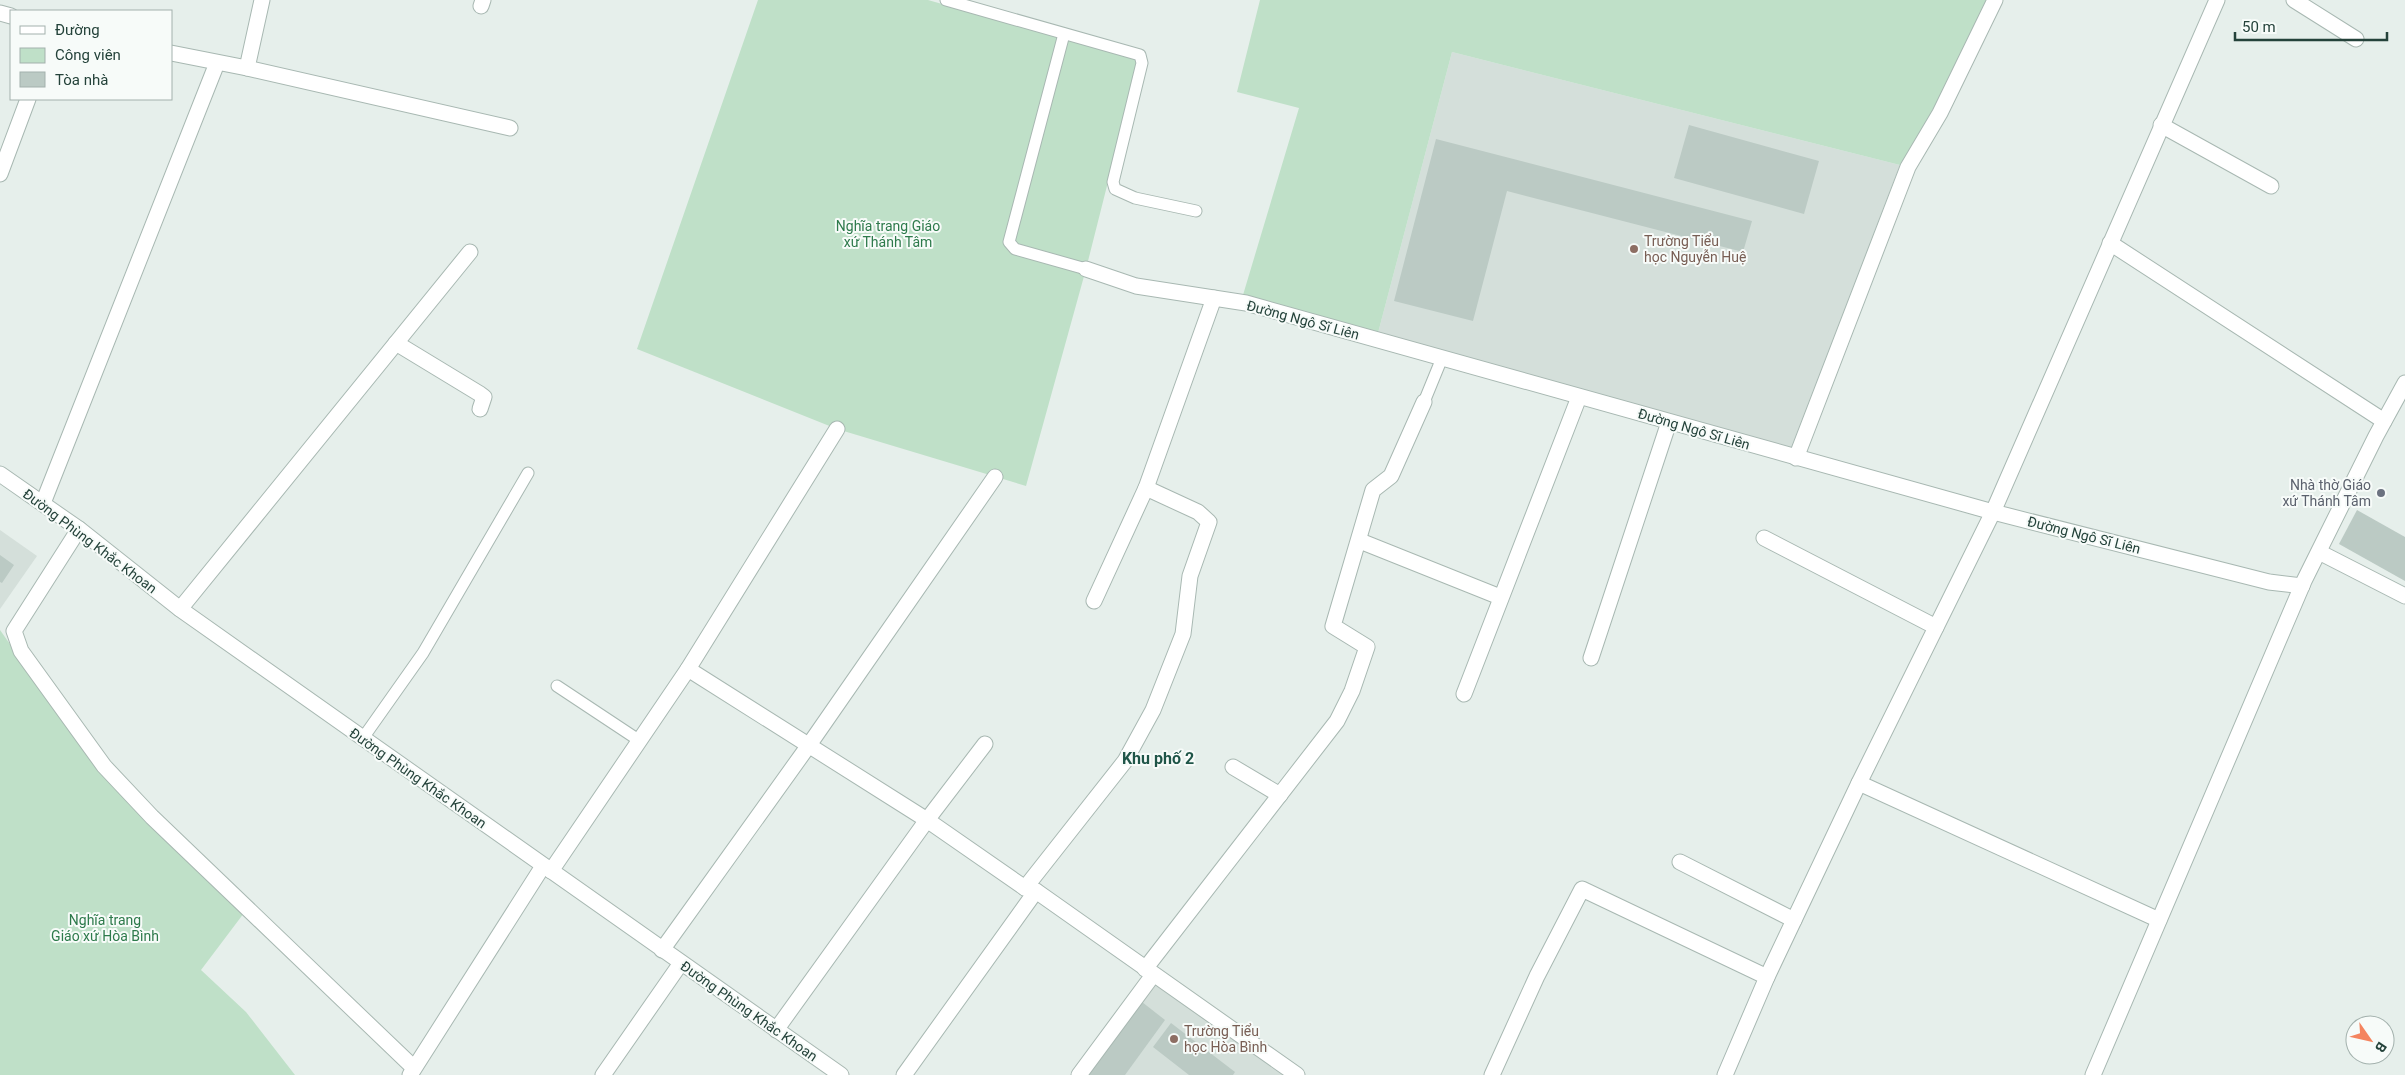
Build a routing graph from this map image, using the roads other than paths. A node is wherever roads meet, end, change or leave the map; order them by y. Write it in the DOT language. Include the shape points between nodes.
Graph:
graph roads {
  1 [pos="262,0"];
  2 [pos="946,0"];
  3 [pos="1996,0"];
  4 [pos="2217,0"];
  5 [pos="2294,0"];
  6 [pos="1064,34"];
  7 [pos="2356,39"];
  8 [pos="172,53"];
  9 [pos="217,63"];
  10 [pos="247,68"];
  11 [pos="28,100"];
  12 [pos="2161,125"];
  13 [pos="510,128"];
  14 [pos="0,174"];
  15 [pos="2271,186"];
  16 [pos="1196,212"];
  17 [pos="2110,243"];
  18 [pos="470,252"];
  19 [pos="1086,269"];
  20 [pos="1214,298"];
  21 [pos="396,343"];
  22 [pos="1442,358"];
  23 [pos="2405,383"];
  24 [pos="1579,397"];
  25 [pos="1424,402"];
  26 [pos="480,409"];
  27 [pos="2384,421"];
  28 [pos="1669,422"];
  29 [pos="837,429"];
  30 [pos="1796,458"];
  31 [pos="528,473"];
  32 [pos="0,474"];
  33 [pos="995,477"];
  34 [pos="1146,488"];
  35 [pos="43,503"];
  36 [pos="1993,512"];
  37 [pos="79,529"];
  38 [pos="1764,538"];
  39 [pos="1360,541"];
  40 [pos="2319,552"];
  41 [pos="2302,586"];
  42 [pos="2405,596"];
  43 [pos="1500,597"];
  44 [pos="1094,601"];
  45 [pos="180,609"];
  46 [pos="1936,627"];
  47 [pos="1591,658"];
  48 [pos="688,669"];
  49 [pos="557,686"];
  50 [pos="1464,694"];
  51 [pos="363,738"];
  52 [pos="640,741"];
  53 [pos="985,744"];
  54 [pos="809,745"];
  55 [pos="1233,767"];
  56 [pos="1859,783"];
  57 [pos="1280,795"];
  58 [pos="927,820"];
  59 [pos="1680,862"];
  60 [pos="547,868"];
  61 [pos="1031,890"];
  62 [pos="1794,920"];
  63 [pos="2159,920"];
  64 [pos="662,950"];
  65 [pos="681,963"];
  66 [pos="1149,972"];
  67 [pos="1767,977"];
  68 [pos="776,1030"];
  69 [pos="412,1072"];
  70 [pos="610,1072"];
  71 [pos="841,1075"];
  72 [pos="904,1075"];
  73 [pos="1080,1075"];
  74 [pos="1297,1075"];
  75 [pos="1492,1075"];
  76 [pos="1725,1075"];
  77 [pos="2093,1075"];
  1 -- 10 [label="street"];
  2 -- 6 [label="lane"];
  3 -- 30 [label="street" via="1940,113 1908,167"];
  4 -- 12 [label="street"];
  5 -- 7 [label="street"];
  6 -- 16 [label="lane" via="1140,55 1142,63 1113,182 1115,189 1135,198"];
  6 -- 19 [label="lane" via="1009,242 1015,248"];
  8 -- 9 [label="street"];
  9 -- 10 [label="street"];
  9 -- 35 [label="street"];
  10 -- 13 [label="street"];
  11 -- 14 [label="street"];
  12 -- 15 [label="street"];
  12 -- 17 [label="street"];
  17 -- 27 [label="street"];
  17 -- 36 [label="street"];
  18 -- 21 [label="street"];
  19 -- 20 [label="street, Đường Ngô Sĩ Liên" via="1136,286"];
  20 -- 22 [label="street, Đường Ngô Sĩ Liên" via="1246,303"];
  20 -- 34 [label="street"];
  21 -- 26 [label="street" via="484,397"];
  21 -- 45 [label="street"];
  22 -- 24 [label="street, Đường Ngô Sĩ Liên"];
  22 -- 25 [label="lane"];
  23 -- 27 [label="street"];
  24 -- 28 [label="street, Đường Ngô Sĩ Liên"];
  24 -- 43 [label="street"];
  25 -- 39 [label="street" via="1391,476 1373,490"];
  27 -- 40 [label="street"];
  28 -- 30 [label="street, Đường Ngô Sĩ Liên"];
  28 -- 47 [label="street"];
  29 -- 48 [label="street"];
  30 -- 36 [label="street, Đường Ngô Sĩ Liên"];
  31 -- 51 [label="lane" via="423,653"];
  32 -- 35 [label="street, Đường Phùng Khắc Khoan"];
  33 -- 54 [label="street"];
  34 -- 44 [label="street"];
  34 -- 61 [label="street" via="1198,512 1209,522 1190,576 1183,634 1153,710 1125,761"];
  35 -- 37 [label="street, Đường Phùng Khắc Khoan"];
  36 -- 41 [label="street, Đường Ngô Sĩ Liên" via="2269,582"];
  36 -- 46 [label="street"];
  37 -- 45 [label="street, Đường Phùng Khắc Khoan"];
  37 -- 69 [label="street" via="14,631 21,651 104,766"];
  38 -- 46 [label="street"];
  39 -- 43 [label="street"];
  39 -- 57 [label="street" via="1333,626 1367,647 1352,691 1337,721"];
  40 -- 41 [label="street"];
  40 -- 42 [label="street"];
  41 -- 63 [label="street"];
  43 -- 50 [label="street"];
  45 -- 51 [label="street, Đường Phùng Khắc Khoan"];
  46 -- 56 [label="street"];
  48 -- 52 [label="street"];
  48 -- 54 [label="street"];
  49 -- 52 [label="lane"];
  51 -- 60 [label="street, Đường Phùng Khắc Khoan"];
  52 -- 60 [label="street"];
  53 -- 58 [label="street"];
  54 -- 58 [label="street"];
  54 -- 64 [label="street"];
  55 -- 57 [label="street"];
  56 -- 62 [label="street"];
  56 -- 63 [label="street"];
  57 -- 66 [label="street"];
  58 -- 61 [label="street"];
  58 -- 68 [label="street"];
  59 -- 62 [label="street"];
  60 -- 64 [label="street, Đường Phùng Khắc Khoan"];
  60 -- 69 [label="street"];
  61 -- 66 [label="street"];
  61 -- 72 [label="street"];
  62 -- 67 [label="street"];
  63 -- 77 [label="street"];
  64 -- 65 [label="street, Đường Phùng Khắc Khoan"];
  65 -- 68 [label="street, Đường Phùng Khắc Khoan"];
  65 -- 70 [label="street"];
  66 -- 73 [label="street"];
  66 -- 74 [label="street"];
  67 -- 75 [label="street" via="1582,889 1537,976"];
  67 -- 76 [label="street"];
  68 -- 71 [label="street, Đường Phùng Khắc Khoan"];
}
